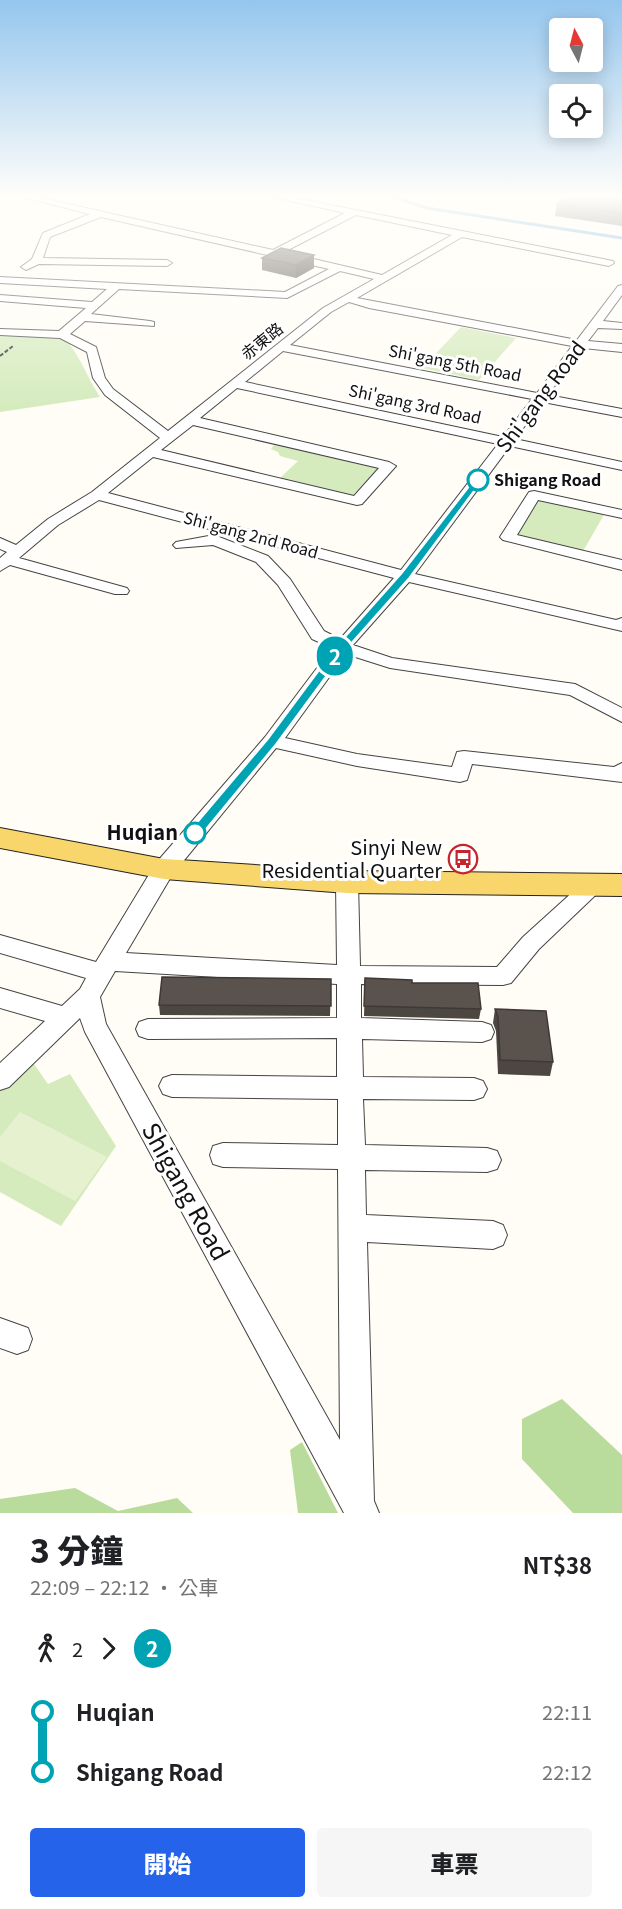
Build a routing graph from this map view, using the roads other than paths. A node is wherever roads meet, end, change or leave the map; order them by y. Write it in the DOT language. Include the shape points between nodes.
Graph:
graph roads {
  1 [pos="26,268"];
  2 [pos="339,268"];
  3 [pos="401,268"];
  4 [pos="607,268"];
  5 [pos="614,274"];
  6 [pos="383,278"];
  7 [pos="5,280"];
  8 [pos="115,287"];
  9 [pos="621,292"];
  10 [pos="0,298"];
  11 [pos="347,298"];
  12 [pos="94,305"];
  13 [pos="83,317"];
  14 [pos="615,319"];
  15 [pos="150,324"];
  16 [pos="0,332"];
  17 [pos="62,335"];
  18 [pos="581,344"];
  19 [pos="281,347"];
  20 [pos="622,348"];
  21 [pos="235,384"];
  22 [pos="542,397"];
  23 [pos="622,412"];
  24 [pos="190,420"];
  25 [pos="169,438"];
  26 [pos="507,442"];
  27 [pos="150,452"];
  28 [pos="622,466"];
  29 [pos="98,495"];
  30 [pos="622,514"];
  31 [pos="0,543"];
  32 [pos="181,545"];
  33 [pos="9,559"];
  34 [pos="622,565"];
  35 [pos="405,576"];
  36 [pos="121,591"];
  37 [pos="622,623"];
  38 [pos="342,647"];
  39 [pos="622,716"];
  40 [pos="272,741"];
  41 [pos="622,770"];
  42 [pos="0,838"];
  43 [pos="164,869"];
  44 [pos="347,882"];
  45 [pos="622,885"];
  46 [pos="594,886"];
  47 [pos="0,944"];
  48 [pos="348,975"];
  49 [pos="100,977"];
  50 [pos="0,998"];
  51 [pos="66,1017"];
  52 [pos="349,1028"];
  53 [pos="148,1029"];
  54 [pos="482,1032"];
  55 [pos="2,1074"];
  56 [pos="172,1086"];
  57 [pos="349,1089"];
  58 [pos="474,1089"];
  59 [pos="223,1155"];
  60 [pos="350,1158"];
  61 [pos="487,1160"];
  62 [pos="351,1228"];
  63 [pos="493,1235"];
  64 [pos="360,1509"];
  1 -- 7 [label="street"];
  2 -- 6 [label="street"];
  2 -- 8 [label="street" via="287,295"];
  3 -- 6 [label="street, 赤東路"];
  4 -- 5 [label="street"];
  6 -- 11 [label="street, 赤東路"];
  7 -- 8 [label="street"];
  8 -- 12 [label="street"];
  9 -- 14 [label="street, Shi'gang Road"];
  10 -- 12 [label="street"];
  11 -- 18 [label="street"];
  11 -- 19 [label="street, 赤東路"];
  12 -- 13 [label="street"];
  13 -- 15 [label="street"];
  13 -- 17 [label="street"];
  14 -- 18 [label="street, Shi'gang Road"];
  16 -- 17 [label="street"];
  17 -- 25 [label="street" via="92,350 99,378 109,392"];
  18 -- 20 [label="street"];
  18 -- 22 [label="street, Shi'gang Road"];
  19 -- 21 [label="street, 赤東路"];
  19 -- 22 [label="street, Shi'gang 5th Road"];
  21 -- 24 [label="street, 赤東路"];
  21 -- 26 [label="street, Shi'gang 3rd Road"];
  22 -- 23 [label="street, Shi'gang 5th Road"];
  22 -- 26 [label="street, Shi'gang Road"];
  24 -- 25 [label="street, 赤東路"];
  24 -- 27 [label="street" via="389,466 357,501"];
  25 -- 27 [label="street, 赤東路"];
  26 -- 28 [label="street, Shi'gang 3rd Road"];
  26 -- 35 [label="street, Shi'gang Road"];
  27 -- 29 [label="street, 赤東路"];
  29 -- 33 [label="street, 赤東路" via="53,522"];
  29 -- 35 [label="street, Shi'gang 2nd Road"];
  30 -- 34 [label="street" via="534,495 508,537"];
  31 -- 33 [label="street"];
  32 -- 38 [label="street" via="214,540 262,559 284,582 318,636"];
  33 -- 36 [label="street"];
  35 -- 37 [label="street, Shi'gang 2nd Road" via="620,626"];
  35 -- 38 [label="street, Shi'gang Road"];
  38 -- 39 [label="street" via="390,663 575,690"];
  38 -- 40 [label="street, Shi'gang Road"];
  40 -- 41 [label="street" via="357,760 460,775 464,757 622,775"];
  40 -- 43 [label="street, Shi'gang Road"];
  42 -- 43 [label="main road"];
  43 -- 44 [label="main road"];
  43 -- 49 [label="street"];
  44 -- 46 [label="main road"];
  44 -- 48 [label="street"];
  45 -- 46 [label="main road"];
  46 -- 48 [label="street" via="531,943 503,976"];
  47 -- 49 [label="street"];
  48 -- 49 [label="street"];
  48 -- 52 [label="street"];
  49 -- 51 [label="street"];
  49 -- 64 [label="street, Shigang Road" via="94,1025"];
  50 -- 51 [label="street"];
  51 -- 55 [label="street"];
  52 -- 53 [label="street"];
  52 -- 54 [label="street"];
  52 -- 57 [label="street"];
  56 -- 57 [label="street"];
  57 -- 58 [label="street"];
  57 -- 60 [label="street"];
  59 -- 60 [label="street"];
  60 -- 61 [label="street"];
  60 -- 62 [label="street"];
  62 -- 63 [label="street"];
  62 -- 64 [label="street"];
}
